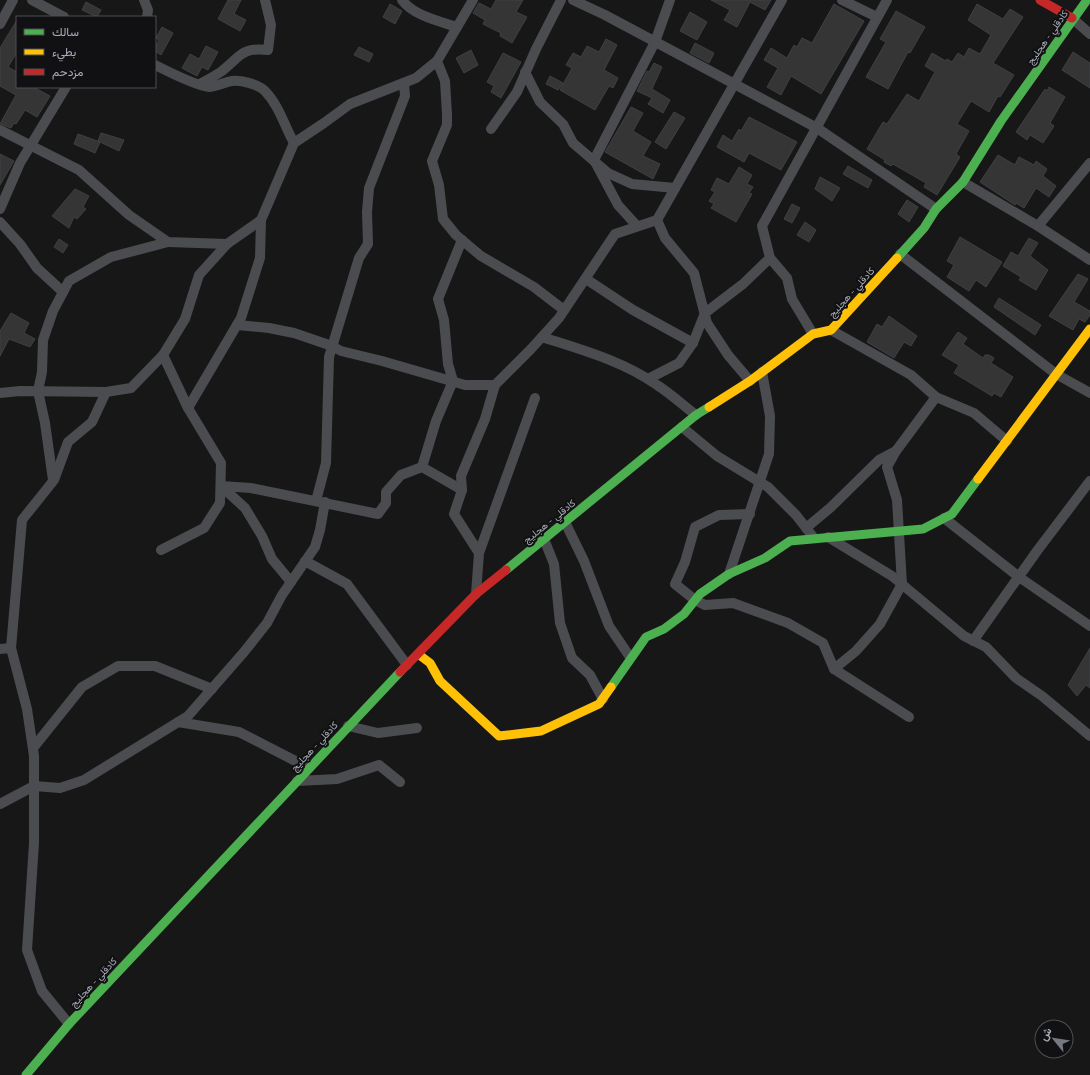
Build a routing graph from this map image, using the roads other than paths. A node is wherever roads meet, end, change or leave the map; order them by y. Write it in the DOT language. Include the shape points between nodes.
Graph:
graph roads {
  1 [pos="13,0"];
  2 [pos="32,0"];
  3 [pos="144,0"];
  4 [pos="265,0"];
  5 [pos="402,0"];
  6 [pos="473,0"];
  7 [pos="561,0"];
  8 [pos="573,0"];
  9 [pos="670,0"];
  10 [pos="782,0"];
  11 [pos="842,0"];
  12 [pos="887,0"];
  13 [pos="1040,0"];
  14 [pos="1087,0"];
  15 [pos="62,16"];
  16 [pos="147,16"];
  17 [pos="878,17"];
  18 [pos="1072,18"];
  19 [pos="0,24"];
  20 [pos="457,27"];
  21 [pos="1090,34"];
  22 [pos="655,42"];
  23 [pos="437,61"];
  24 [pos="156,66"];
  25 [pos="525,72"];
  26 [pos="404,83"];
  27 [pos="200,84"];
  28 [pos="735,84"];
  29 [pos="65,88"];
  30 [pos="817,128"];
  31 [pos="491,129"];
  32 [pos="0,130"];
  33 [pos="294,143"];
  34 [pos="30,145"];
  35 [pos="594,160"];
  36 [pos="1090,163"];
  37 [pos="963,182"];
  38 [pos="675,188"];
  39 [pos="0,209"];
  40 [pos="936,209"];
  41 [pos="261,220"];
  42 [pos="657,220"];
  43 [pos="0,222"];
  44 [pos="637,226"];
  45 [pos="1038,226"];
  46 [pos="462,240"];
  47 [pos="168,242"];
  48 [pos="227,244"];
  49 [pos="900,254"];
  50 [pos="770,258"];
  51 [pos="1090,260"];
  52 [pos="586,279"];
  53 [pos="63,292"];
  54 [pos="564,310"];
  55 [pos="705,313"];
  56 [pos="237,325"];
  57 [pos="831,330"];
  58 [pos="1090,330"];
  59 [pos="813,334"];
  60 [pos="542,337"];
  61 [pos="693,343"];
  62 [pos="332,346"];
  63 [pos="163,355"];
  64 [pos="762,372"];
  65 [pos="1056,374"];
  66 [pos="648,379"];
  67 [pos="453,381"];
  68 [pos="750,381"];
  69 [pos="495,385"];
  70 [pos="38,391"];
  71 [pos="106,392"];
  72 [pos="0,393"];
  73 [pos="1090,393"];
  74 [pos="936,397"];
  75 [pos="535,398"];
  76 [pos="188,408"];
  77 [pos="696,415"];
  78 [pos="682,427"];
  79 [pos="1007,441"];
  80 [pos="896,451"];
  81 [pos="422,467"];
  82 [pos="54,480"];
  83 [pos="1090,481"];
  84 [pos="759,482"];
  85 [pos="221,486"];
  86 [pos="462,490"];
  87 [pos="321,502"];
  88 [pos="750,514"];
  89 [pos="944,518"];
  90 [pos="565,522"];
  91 [pos="806,528"];
  92 [pos="899,531"];
  93 [pos="828,537"];
  94 [pos="814,538"];
  95 [pos="544,539"];
  96 [pos="161,550"];
  97 [pos="479,553"];
  98 [pos="305,561"];
  99 [pos="729,574"];
  100 [pos="1019,577"];
  101 [pos="291,582"];
  102 [pos="902,584"];
  103 [pos="476,594"];
  104 [pos="695,600"];
  105 [pos="1090,626"];
  106 [pos="973,641"];
  107 [pos="11,648"];
  108 [pos="0,649"];
  109 [pos="418,654"];
  110 [pos="630,657"];
  111 [pos="407,665"];
  112 [pos="834,669"];
  113 [pos="212,689"];
  114 [pos="603,699"];
  115 [pos="909,717"];
  116 [pos="178,722"];
  117 [pos="348,726"];
  118 [pos="417,728"];
  119 [pos="1090,736"];
  120 [pos="33,748"];
  121 [pos="309,768"];
  122 [pos="297,781"];
  123 [pos="400,782"];
  124 [pos="34,786"];
  125 [pos="0,804"];
  126 [pos="69,1024"];
  127 [pos="26,1075"];
  1 -- 19 [label="street"];
  2 -- 15 [label="street"];
  3 -- 16 [label="street"];
  4 -- 27 [label="street" via="271,25 268,50 241,52 221,71"];
  5 -- 20 [label="street" via="428,18"];
  6 -- 20 [label="street"];
  7 -- 25 [label="street"];
  8 -- 22 [label="street"];
  9 -- 22 [label="street"];
  10 -- 28 [label="street"];
  11 -- 17 [label="street"];
  12 -- 17 [label="street"];
  13 -- 18 [label="street"];
  14 -- 18 [label="street, كادقلي - هجليج"];
  17 -- 30 [label="street"];
  18 -- 21 [label="street"];
  18 -- 37 [label="street, كادقلي - هجليج" via="1001,121"];
  20 -- 23 [label="street"];
  22 -- 28 [label="street"];
  22 -- 35 [label="street"];
  23 -- 26 [label="street" via="416,78"];
  23 -- 46 [label="street" via="445,81 447,125 432,161 439,185 443,219"];
  24 -- 27 [label="street"];
  25 -- 31 [label="street" via="517,92"];
  25 -- 35 [label="street" via="540,102 563,124 573,143"];
  26 -- 33 [label="street" via="350,104"];
  26 -- 62 [label="street" via="405,96 369,188 368,244 359,258"];
  27 -- 33 [label="street" via="209,87 234,81 254,84 263,90 279,110"];
  28 -- 30 [label="street"];
  28 -- 38 [label="street"];
  29 -- 34 [label="street"];
  30 -- 40 [label="street"];
  30 -- 50 [label="street" via="762,226"];
  32 -- 34 [label="street"];
  33 -- 41 [label="street"];
  34 -- 39 [label="street"];
  34 -- 47 [label="street" via="79,170 129,216"];
  35 -- 38 [label="street" via="608,173 632,184"];
  35 -- 44 [label="street" via="618,205"];
  36 -- 45 [label="street"];
  37 -- 40 [label="street, كادقلي - هجليج"];
  37 -- 45 [label="street"];
  38 -- 42 [label="street"];
  40 -- 49 [label="street, كادقلي - هجليج" via="924,228"];
  41 -- 48 [label="street"];
  41 -- 56 [label="street" via="260,258"];
  42 -- 44 [label="street"];
  42 -- 55 [label="street" via="665,238 694,272"];
  43 -- 53 [label="street" via="37,268"];
  44 -- 52 [label="street" via="615,234"];
  45 -- 51 [label="street"];
  46 -- 54 [label="street" via="481,256 534,287"];
  46 -- 67 [label="street" via="438,299 444,320 448,364"];
  47 -- 48 [label="street"];
  47 -- 53 [label="street" via="111,256 69,281"];
  48 -- 63 [label="street" via="199,275 185,319"];
  49 -- 57 [label="street, كادقلي - هجليج"];
  49 -- 65 [label="street"];
  50 -- 55 [label="street" via="743,284"];
  50 -- 59 [label="street" via="787,278 792,299"];
  52 -- 54 [label="street"];
  52 -- 61 [label="street" via="633,310"];
  53 -- 70 [label="street" via="43,340 42,372"];
  54 -- 60 [label="street"];
  55 -- 61 [label="street"];
  55 -- 68 [label="street" via="707,323"];
  56 -- 62 [label="street" via="294,333"];
  56 -- 76 [label="street"];
  57 -- 59 [label="street, كادقلي - هجليج"];
  57 -- 74 [label="street" via="911,375"];
  58 -- 65 [label="street"];
  59 -- 64 [label="street, كادقلي - هجليج"];
  60 -- 66 [label="street" via="594,353"];
  60 -- 69 [label="street"];
  61 -- 66 [label="street" via="679,363"];
  62 -- 67 [label="street" via="341,351"];
  62 -- 87 [label="street" via="326,463"];
  63 -- 71 [label="street" via="131,388"];
  63 -- 76 [label="street"];
  64 -- 68 [label="street, كادقلي - هجليج"];
  64 -- 84 [label="street" via="770,416 769,454"];
  65 -- 73 [label="street"];
  65 -- 79 [label="street"];
  66 -- 77 [label="street"];
  67 -- 69 [label="street" via="465,385"];
  67 -- 81 [label="street" via="436,422"];
  68 -- 77 [label="street, كادقلي - هجليج"];
  69 -- 86 [label="street" via="485,419 461,476"];
  70 -- 71 [label="street"];
  70 -- 72 [label="street"];
  70 -- 82 [label="street"];
  71 -- 82 [label="street" via="92,422 68,442"];
  74 -- 79 [label="street" via="974,413"];
  74 -- 80 [label="street"];
  75 -- 97 [label="street"];
  76 -- 85 [label="street" via="221,463"];
  77 -- 78 [label="street, كادقلي - هجليج"];
  78 -- 84 [label="street" via="717,456"];
  78 -- 90 [label="street, كادقلي - هجليج"];
  79 -- 89 [label="street" via="952,514"];
  80 -- 91 [label="street" via="879,460"];
  80 -- 92 [label="street" via="888,467 897,500"];
  81 -- 86 [label="street"];
  81 -- 87 [label="street" via="401,474 386,492 386,503 378,514"];
  82 -- 107 [label="street" via="22,520"];
  83 -- 100 [label="street"];
  84 -- 88 [label="street"];
  84 -- 91 [label="street" via="768,487"];
  85 -- 87 [label="street" via="251,488"];
  85 -- 96 [label="street" via="220,504 204,528"];
  85 -- 101 [label="street" via="245,508 272,559"];
  86 -- 97 [label="street" via="454,514"];
  87 -- 98 [label="street" via="320,530 315,547"];
  88 -- 99 [label="street"];
  88 -- 104 [label="street" via="719,515 695,527 685,562 675,584"];
  89 -- 92 [label="street" via="923,529"];
  89 -- 100 [label="street"];
  90 -- 95 [label="street, كادقلي - هجليج"];
  90 -- 110 [label="street" via="584,561 609,626"];
  91 -- 94 [label="street"];
  92 -- 93 [label="street"];
  92 -- 102 [label="street"];
  93 -- 94 [label="street"];
  93 -- 102 [label="street"];
  94 -- 99 [label="street" via="790,540 764,558"];
  95 -- 103 [label="street, كادقلي - هجليج"];
  95 -- 114 [label="street" via="554,564 560,623 572,658 590,675"];
  97 -- 103 [label="street"];
  98 -- 101 [label="street"];
  98 -- 111 [label="street" via="347,584"];
  99 -- 104 [label="street"];
  100 -- 105 [label="street"];
  100 -- 106 [label="street"];
  101 -- 113 [label="street" via="267,623"];
  102 -- 106 [label="street"];
  102 -- 112 [label="street" via="880,624 856,651"];
  103 -- 109 [label="street, كادقلي - هجليج"];
  104 -- 110 [label="street" via="684,614 646,637"];
  104 -- 112 [label="street" via="705,605 733,604 788,623 823,643"];
  106 -- 119 [label="street" via="986,647 1016,678"];
  107 -- 108 [label="street"];
  107 -- 120 [label="street" via="27,709"];
  109 -- 111 [label="street, كادقلي - هجليج"];
  109 -- 114 [label="street" via="430,662 440,681 499,736 541,731 599,704"];
  110 -- 114 [label="street"];
  111 -- 117 [label="street, كادقلي - هجليج"];
  112 -- 115 [label="street"];
  113 -- 116 [label="street" via="188,716"];
  113 -- 120 [label="street" via="155,666 118,666 82,687"];
  116 -- 121 [label="street" via="239,732"];
  116 -- 124 [label="street" via="84,780 60,788"];
  117 -- 118 [label="street" via="378,733"];
  117 -- 121 [label="street, كادقلي - هجليج"];
  120 -- 124 [label="street"];
  121 -- 122 [label="street, كادقلي - هجليج"];
  122 -- 123 [label="street" via="337,779 380,765"];
  122 -- 126 [label="street, كادقلي - هجليج"];
  124 -- 125 [label="street"];
  124 -- 126 [label="street" via="34,850 27,950 42,991"];
  126 -- 127 [label="street, كادقلي - هجليج"];
}
